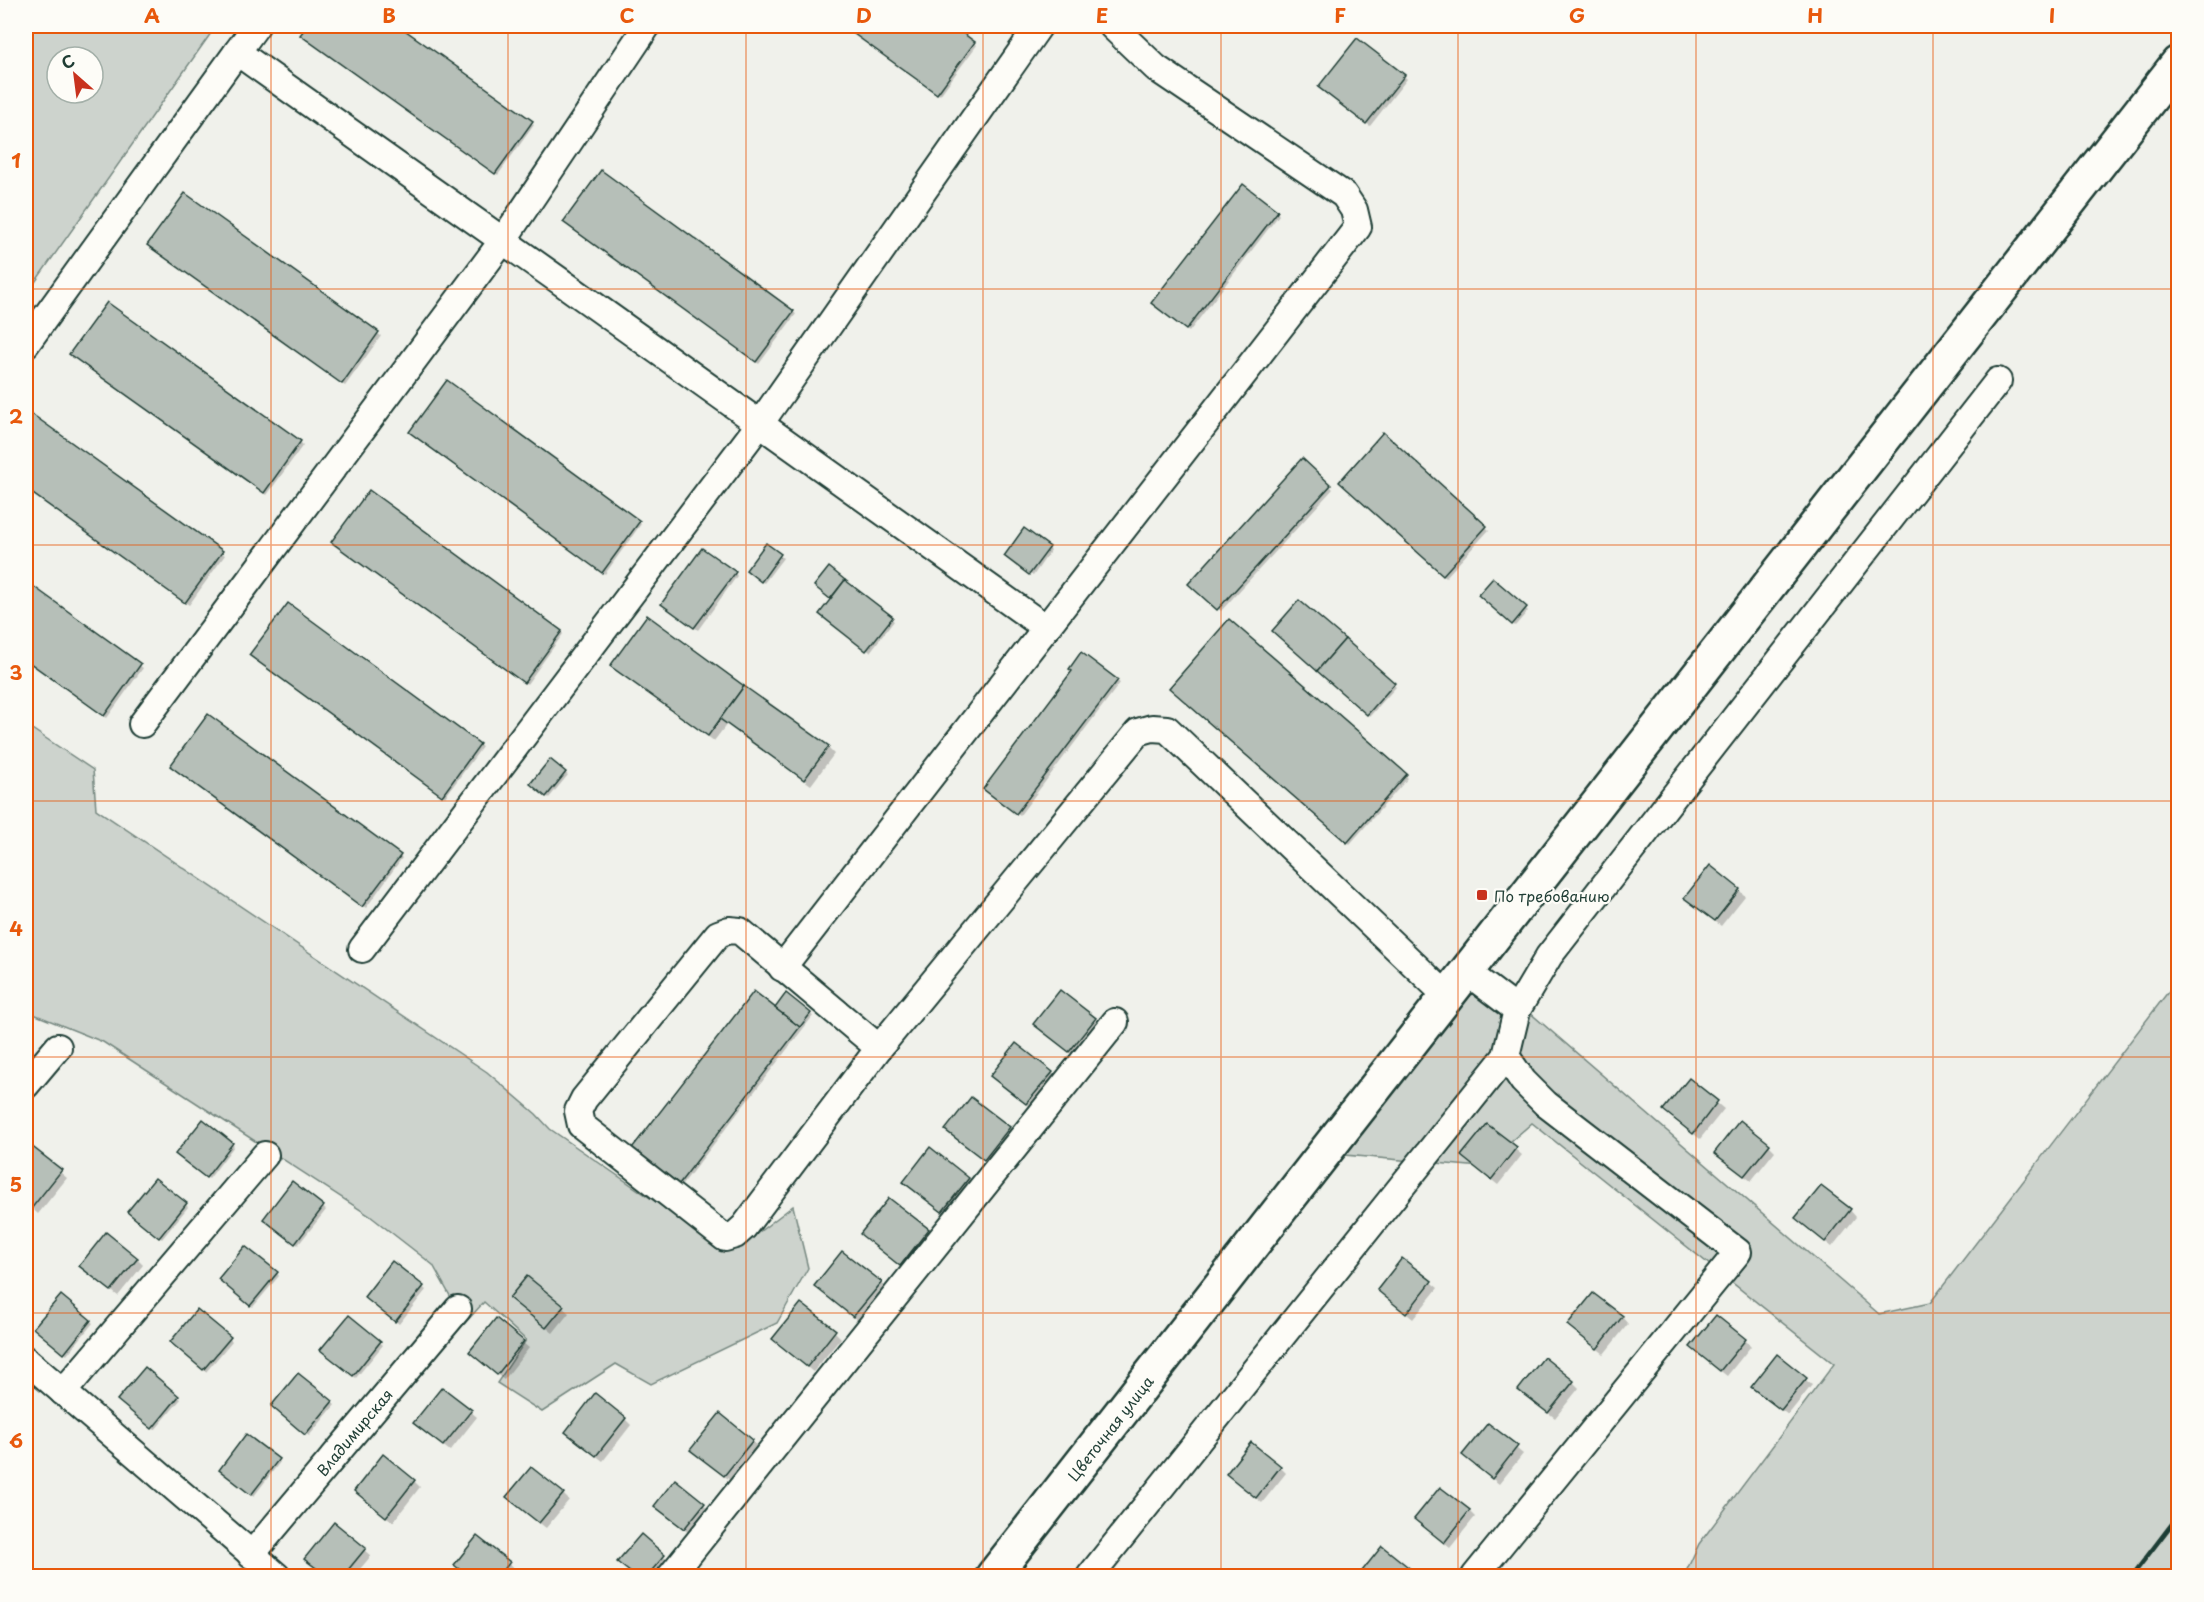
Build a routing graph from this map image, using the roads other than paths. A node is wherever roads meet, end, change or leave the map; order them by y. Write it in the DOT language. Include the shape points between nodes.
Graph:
graph roads {
  1 [pos="256,26"];
  2 [pos="647,26"];
  3 [pos="1039,26"];
  4 [pos="1112,26"];
  5 [pos="237,52"];
  6 [pos="2178,63"];
  7 [pos="504,239"];
  8 [pos="26,344"];
  9 [pos="1998,381"];
  10 [pos="759,425"];
  11 [pos="1046,628"];
  12 [pos="142,724"];
  13 [pos="362,949"];
  14 [pos="782,968"];
  15 [pos="1457,984"];
  16 [pos="1517,1010"];
  17 [pos="1115,1022"];
  18 [pos="58,1047"];
  19 [pos="879,1048"];
  20 [pos="1506,1056"];
  21 [pos="26,1085"];
  22 [pos="265,1155"];
  23 [pos="458,1309"];
  24 [pos="26,1360"];
  25 [pos="63,1392"];
  26 [pos="251,1555"];
  27 [pos="277,1576"];
  28 [pos="671,1576"];
  29 [pos="993,1576"];
  30 [pos="1090,1576"];
  31 [pos="1475,1576"];
  1 -- 5 [label="street"];
  2 -- 7 [label="street"];
  3 -- 10 [label="street"];
  4 -- 11 [label="street" via="1156,68 1344,195 1354,210 1358,227"];
  5 -- 7 [label="street"];
  5 -- 8 [label="street"];
  6 -- 15 [label="main road, Цветочная улица"];
  7 -- 10 [label="street"];
  7 -- 12 [label="street"];
  9 -- 16 [label="street" via="1549,956"];
  10 -- 11 [label="street"];
  10 -- 13 [label="street"];
  11 -- 14 [label="street"];
  14 -- 19 [label="street"];
  14 -- 19 [label="street" via="740,932 718,934 584,1099 578,1112 581,1125 725,1238 744,1227"];
  15 -- 16 [label="street"];
  15 -- 19 [label="street" via="1167,729 1152,728 1138,732"];
  15 -- 29 [label="main road, Цветочная улица"];
  16 -- 20 [label="street"];
  17 -- 28 [label="street"];
  18 -- 21 [label="street"];
  20 -- 30 [label="street"];
  20 -- 31 [label="street" via="1546,1104 1738,1252"];
  22 -- 25 [label="street"];
  23 -- 26 [label="street, Владимирская"];
  24 -- 25 [label="street"];
  25 -- 26 [label="street"];
  26 -- 27 [label="street"];
}
